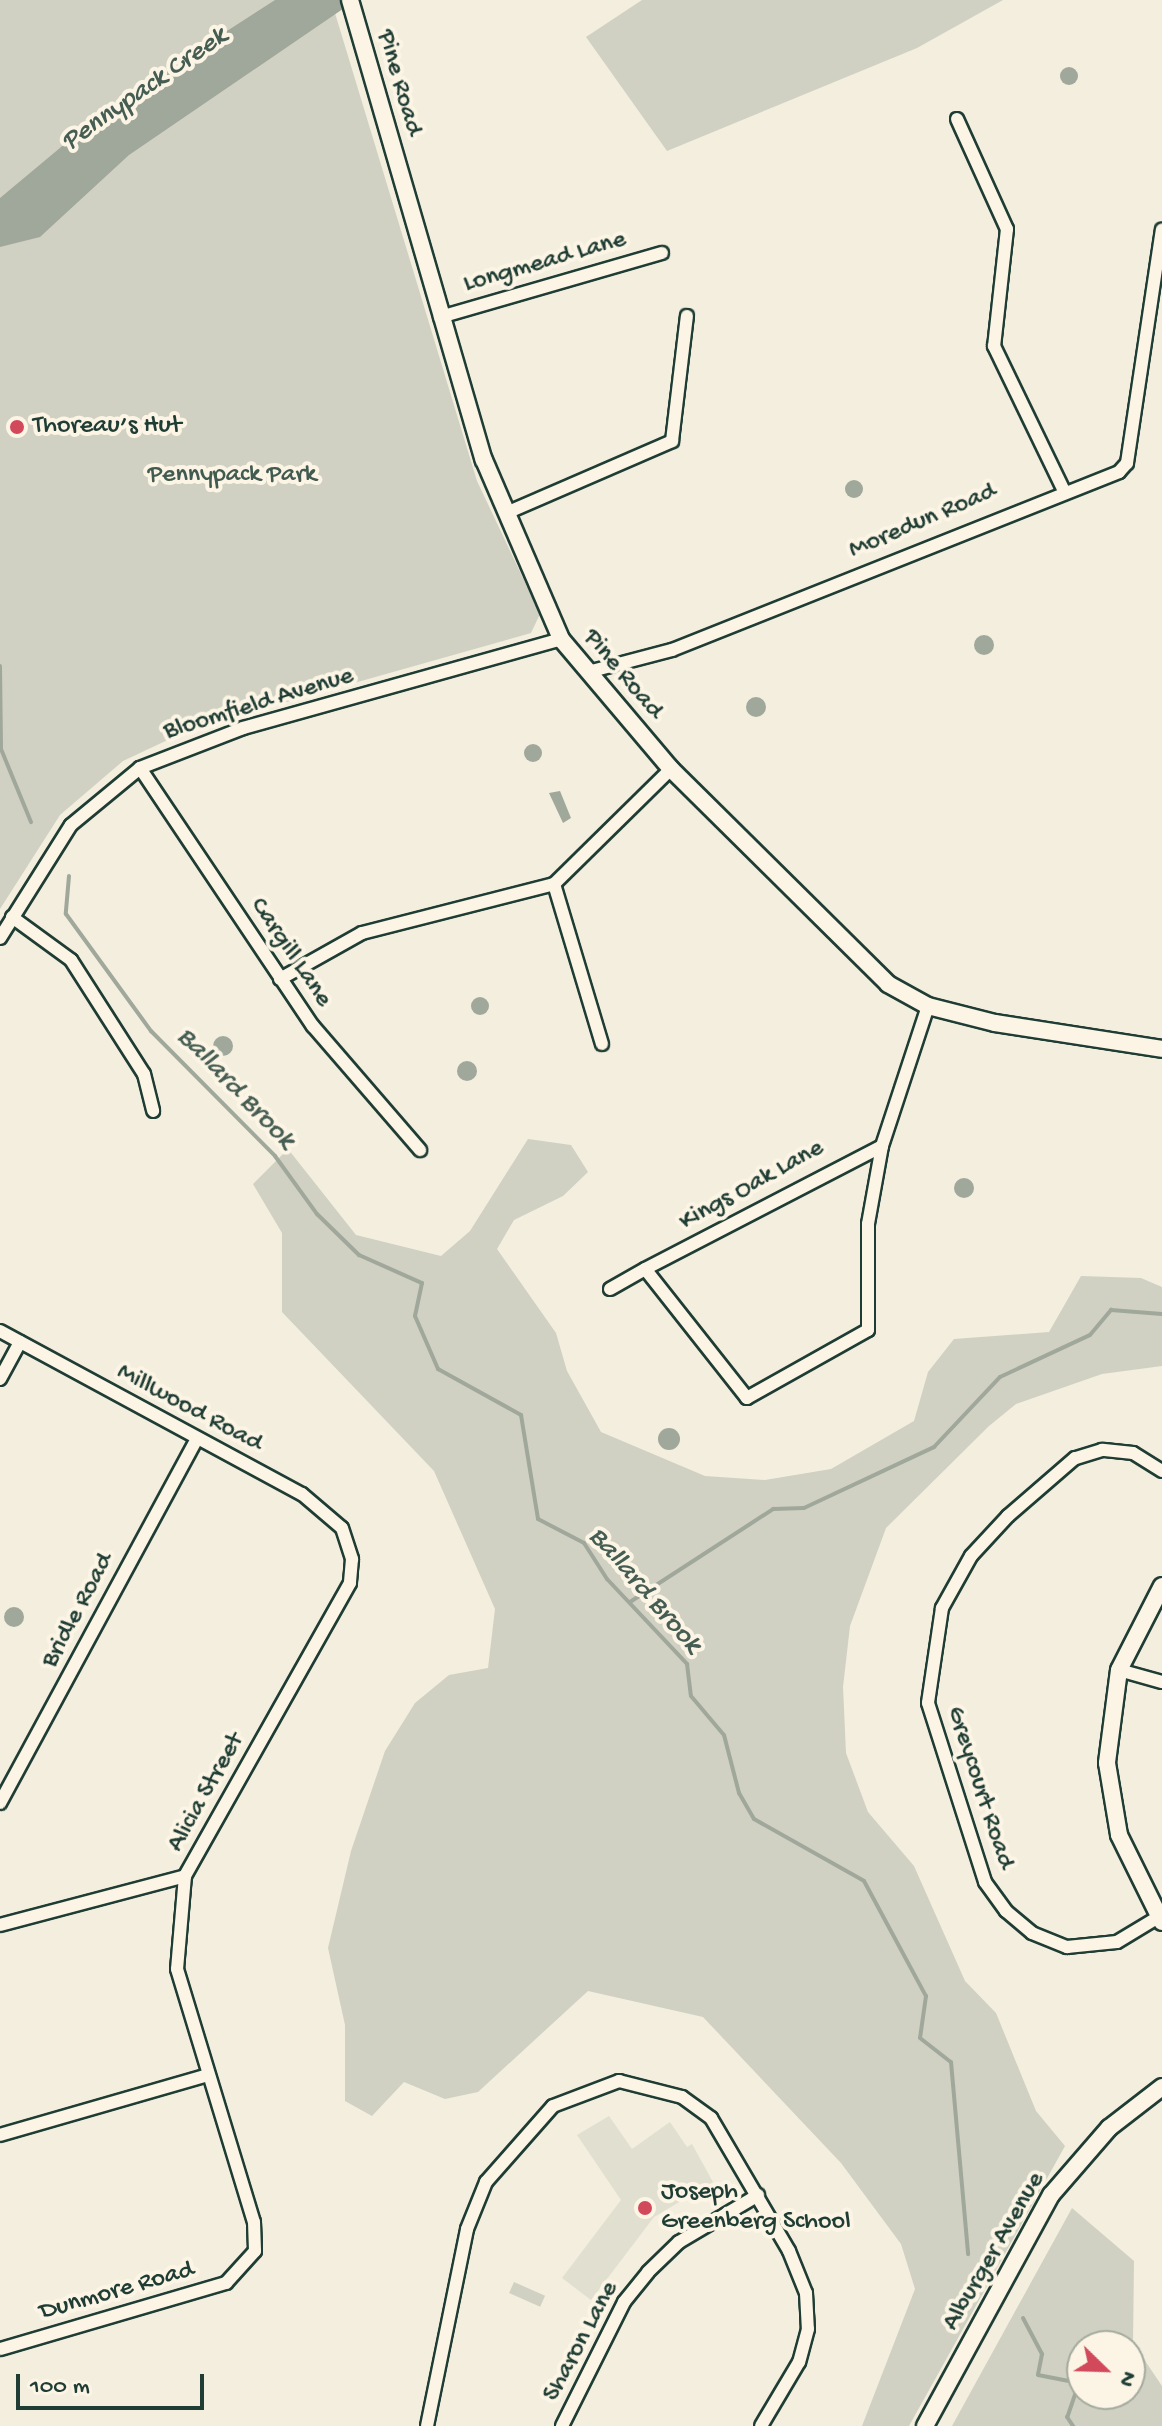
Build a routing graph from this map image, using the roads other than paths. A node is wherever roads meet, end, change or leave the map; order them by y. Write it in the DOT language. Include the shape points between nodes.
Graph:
graph roads {
  1 [pos="350,0"];
  2 [pos="957,119"];
  3 [pos="1162,230"];
  4 [pos="662,253"];
  5 [pos="687,316"];
  6 [pos="440,317"];
  7 [pos="1063,489"];
  8 [pos="506,513"];
  9 [pos="561,639"];
  10 [pos="588,672"];
  11 [pos="140,768"];
  12 [pos="671,769"];
  13 [pos="554,884"];
  14 [pos="12,917"];
  15 [pos="0,938"];
  16 [pos="280,979"];
  17 [pos="928,1006"];
  18 [pos="602,1044"];
  19 [pos="1162,1049"];
  20 [pos="153,1111"];
  21 [pos="882,1146"];
  22 [pos="420,1150"];
  23 [pos="645,1269"];
  24 [pos="610,1289"];
  25 [pos="0,1331"];
  26 [pos="20,1342"];
  27 [pos="0,1379"];
  28 [pos="196,1440"];
  29 [pos="1162,1471"];
  30 [pos="348,1537"];
  31 [pos="1162,1586"];
  32 [pos="1119,1670"];
  33 [pos="1162,1682"];
  34 [pos="0,1803"];
  35 [pos="185,1876"];
  36 [pos="1161,1918"];
  37 [pos="0,1925"];
  38 [pos="208,2075"];
  39 [pos="1162,2087"];
  40 [pos="0,2135"];
  41 [pos="758,2195"];
  42 [pos="243,2269"];
  43 [pos="0,2349"];
  44 [pos="427,2426"];
  45 [pos="562,2426"];
  46 [pos="761,2426"];
  47 [pos="925,2426"];
  1 -- 6 [label="street, Pine Road"];
  2 -- 7 [label="street" via="1007,229 994,346"];
  3 -- 7 [label="street, Moredun Road" via="1127,463"];
  4 -- 6 [label="street, Longmead Lane"];
  5 -- 8 [label="street" via="672,441"];
  6 -- 8 [label="street, Pine Road"];
  7 -- 10 [label="street, Moredun Road" via="672,650"];
  8 -- 9 [label="street, Pine Road"];
  9 -- 10 [label="street, Pine Road"];
  9 -- 11 [label="street, Bloomfield Avenue" via="243,728"];
  10 -- 12 [label="street, Pine Road"];
  11 -- 14 [label="street, Bloomfield Avenue" via="71,825"];
  11 -- 16 [label="street, Cargill Lane"];
  12 -- 13 [label="street"];
  12 -- 17 [label="street, Pine Road" via="857,960"];
  13 -- 16 [label="street" via="362,933"];
  13 -- 18 [label="street"];
  14 -- 15 [label="street, Bloomfield Avenue"];
  14 -- 20 [label="street" via="71,960 144,1074"];
  16 -- 22 [label="street, Cargill Lane"];
  17 -- 19 [label="street, Pine Road"];
  17 -- 21 [label="street"];
  21 -- 23 [label="street, Kings Oak Lane"];
  21 -- 23 [label="street" via="867,1236 868,1330 776,1387 747,1398 734,1391"];
  23 -- 24 [label="street, Kings Oak Lane"];
  25 -- 26 [label="street, Millwood Road"];
  26 -- 27 [label="street"];
  26 -- 28 [label="street, Millwood Road"];
  28 -- 30 [label="street, Millwood Road" via="302,1494"];
  28 -- 34 [label="street, Bridle Road"];
  29 -- 36 [label="street, Greycourt Road" via="1133,1453 1102,1450 1075,1458 1008,1516 971,1556 942,1608 928,1703 985,1882 1006,1911 1032,1933 1067,1947 1117,1942"];
  30 -- 35 [label="street, Alicia Street" via="350,1583"];
  31 -- 32 [label="street"];
  32 -- 33 [label="street"];
  32 -- 36 [label="street" via="1108,1739 1111,1799 1129,1864"];
  35 -- 37 [label="street"];
  35 -- 38 [label="street, Alicia Street" via="177,1969"];
  38 -- 40 [label="street"];
  38 -- 42 [label="street, Alicia Street" via="254,2222 255,2251"];
  39 -- 47 [label="street, Alburger Avenue" via="1109,2128 1051,2195"];
  41 -- 44 [label="street" via="711,2118 682,2097 619,2081 553,2106 486,2182 467,2229"];
  41 -- 45 [label="street, Sharon Lane" via="679,2242 648,2272 617,2315"];
  41 -- 46 [label="street" via="806,2293 808,2329 799,2362"];
  42 -- 43 [label="street, Dunmore Road" via="226,2283"];
}
